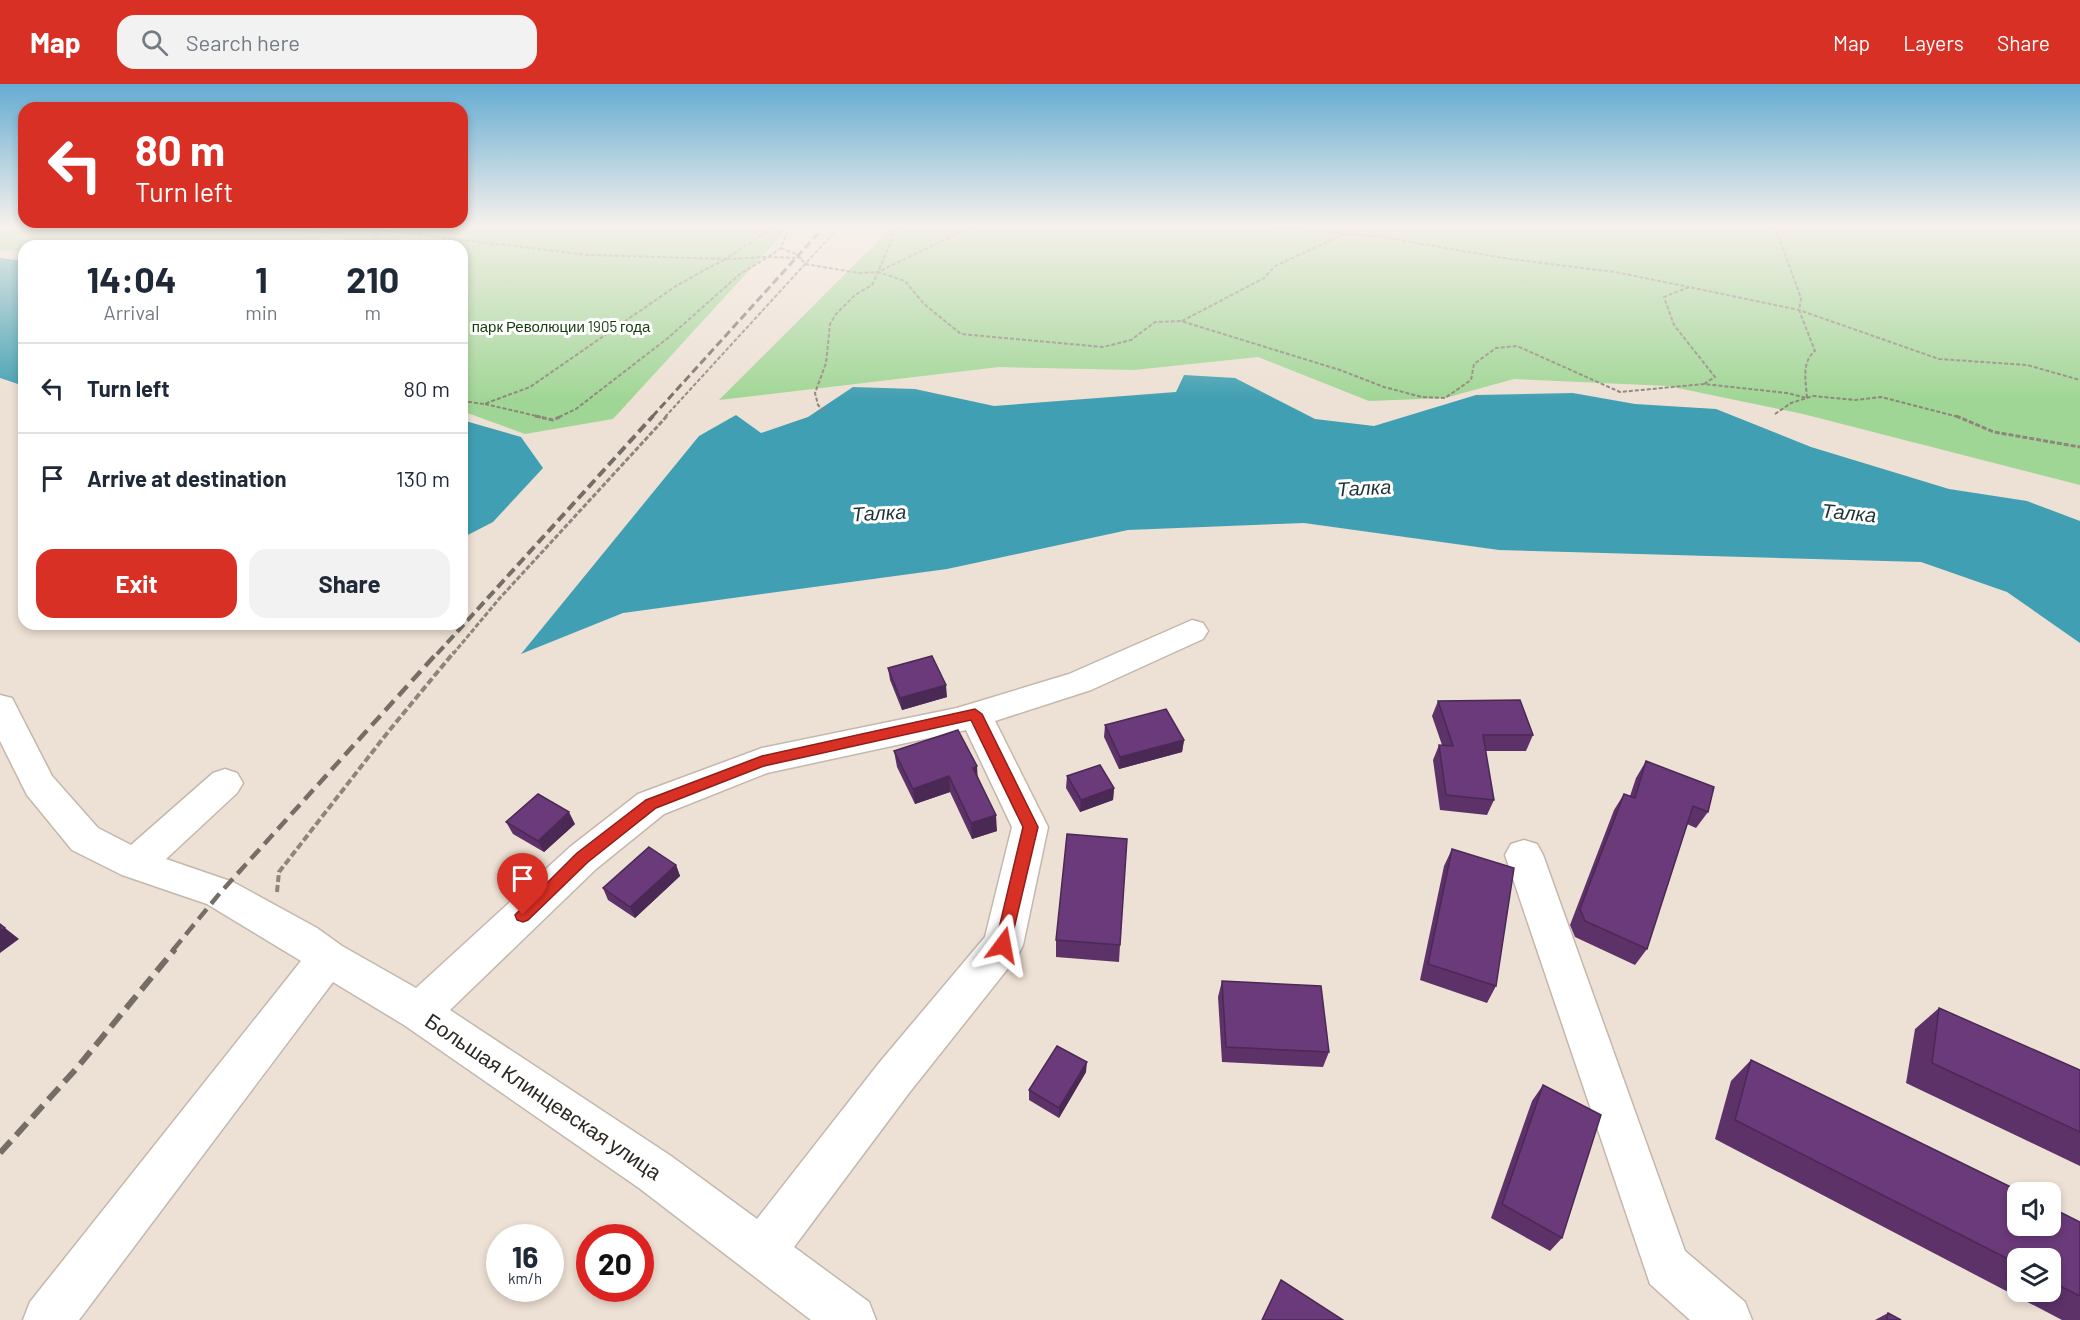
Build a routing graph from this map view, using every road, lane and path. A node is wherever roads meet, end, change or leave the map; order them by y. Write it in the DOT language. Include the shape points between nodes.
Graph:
graph roads {
  1 [pos="678,285"];
  2 [pos="728,285"];
  3 [pos="786,285"];
  4 [pos="872,285"];
  5 [pos="908,285"];
  6 [pos="1251,285"];
  7 [pos="1678,285"];
  8 [pos="1797,285"];
  9 [pos="1689,287"];
  10 [pos="1799,310"];
  11 [pos="1181,321"];
  12 [pos="2080,380"];
  13 [pos="1704,384"];
  14 [pos="1807,398"];
  15 [pos="468,402"];
  16 [pos="484,404"];
  17 [pos="824,411"];
  18 [pos="1775,414"];
  19 [pos="2080,447"];
  20 [pos="1192,631"];
  21 [pos="0,707"];
  22 [pos="975,714"];
  23 [pos="225,783"];
  24 [pos="1524,855"];
  25 [pos="135,864"];
  26 [pos="282,898"];
  27 [pos="328,958"];
  28 [pos="419,1012"];
  29 [pos="761,1252"];
  30 [pos="48,1320"];
  31 [pos="851,1320"];
  32 [pos="1727,1320"];
  1 -- 16 [label="path" via="530,387"];
  2 -- 16 [label="path" via="668,338 576,409 553,420"];
  3 -- 26 [label="path" via="499,599 388,732 279,872 276,891"];
  4 -- 17 [label="path" via="847,302 830,324 826,363 815,393"];
  5 -- 11 [label="path" via="924,304 961,334 1103,346 1131,340 1155,322"];
  6 -- 11 [label="path"];
  7 -- 9 [label="path"];
  8 -- 10 [label="path" via="1802,298"];
  9 -- 10 [label="path"];
  9 -- 13 [label="path" via="1664,297 1674,325 1715,377"];
  10 -- 12 [label="path" via="1939,358 2027,365"];
  10 -- 14 [label="path" via="1815,351 1809,356 1805,372"];
  11 -- 13 [label="path" via="1269,346 1394,391 1430,399 1445,398 1471,381 1474,364 1496,348 1517,346 1620,392"];
  13 -- 14 [label="path"];
  14 -- 18 [label="path"];
  14 -- 19 [label="path" via="1881,397 1954,415 1994,432"];
  15 -- 16 [label="path"];
  20 -- 22 [label="street" via="1080,682"];
  21 -- 25 [label="street, Большая Клинцевская улица" via="39,785 85,839"];
  22 -- 28 [label="street" via="762,761 651,804 583,858"];
  22 -- 29 [label="street" via="1030,827 1003,945 894,1078"];
  23 -- 25 [label="street"];
  24 -- 32 [label="street" via="1667,1267"];
  25 -- 27 [label="street, Большая Клинцевская улица" via="220,893"];
  27 -- 28 [label="street, Большая Клинцевская улица"];
  27 -- 30 [label="street"];
  28 -- 29 [label="street, Большая Клинцевская улица" via="655,1172"];
  29 -- 31 [label="street, Большая Клинцевская улица"];
}
